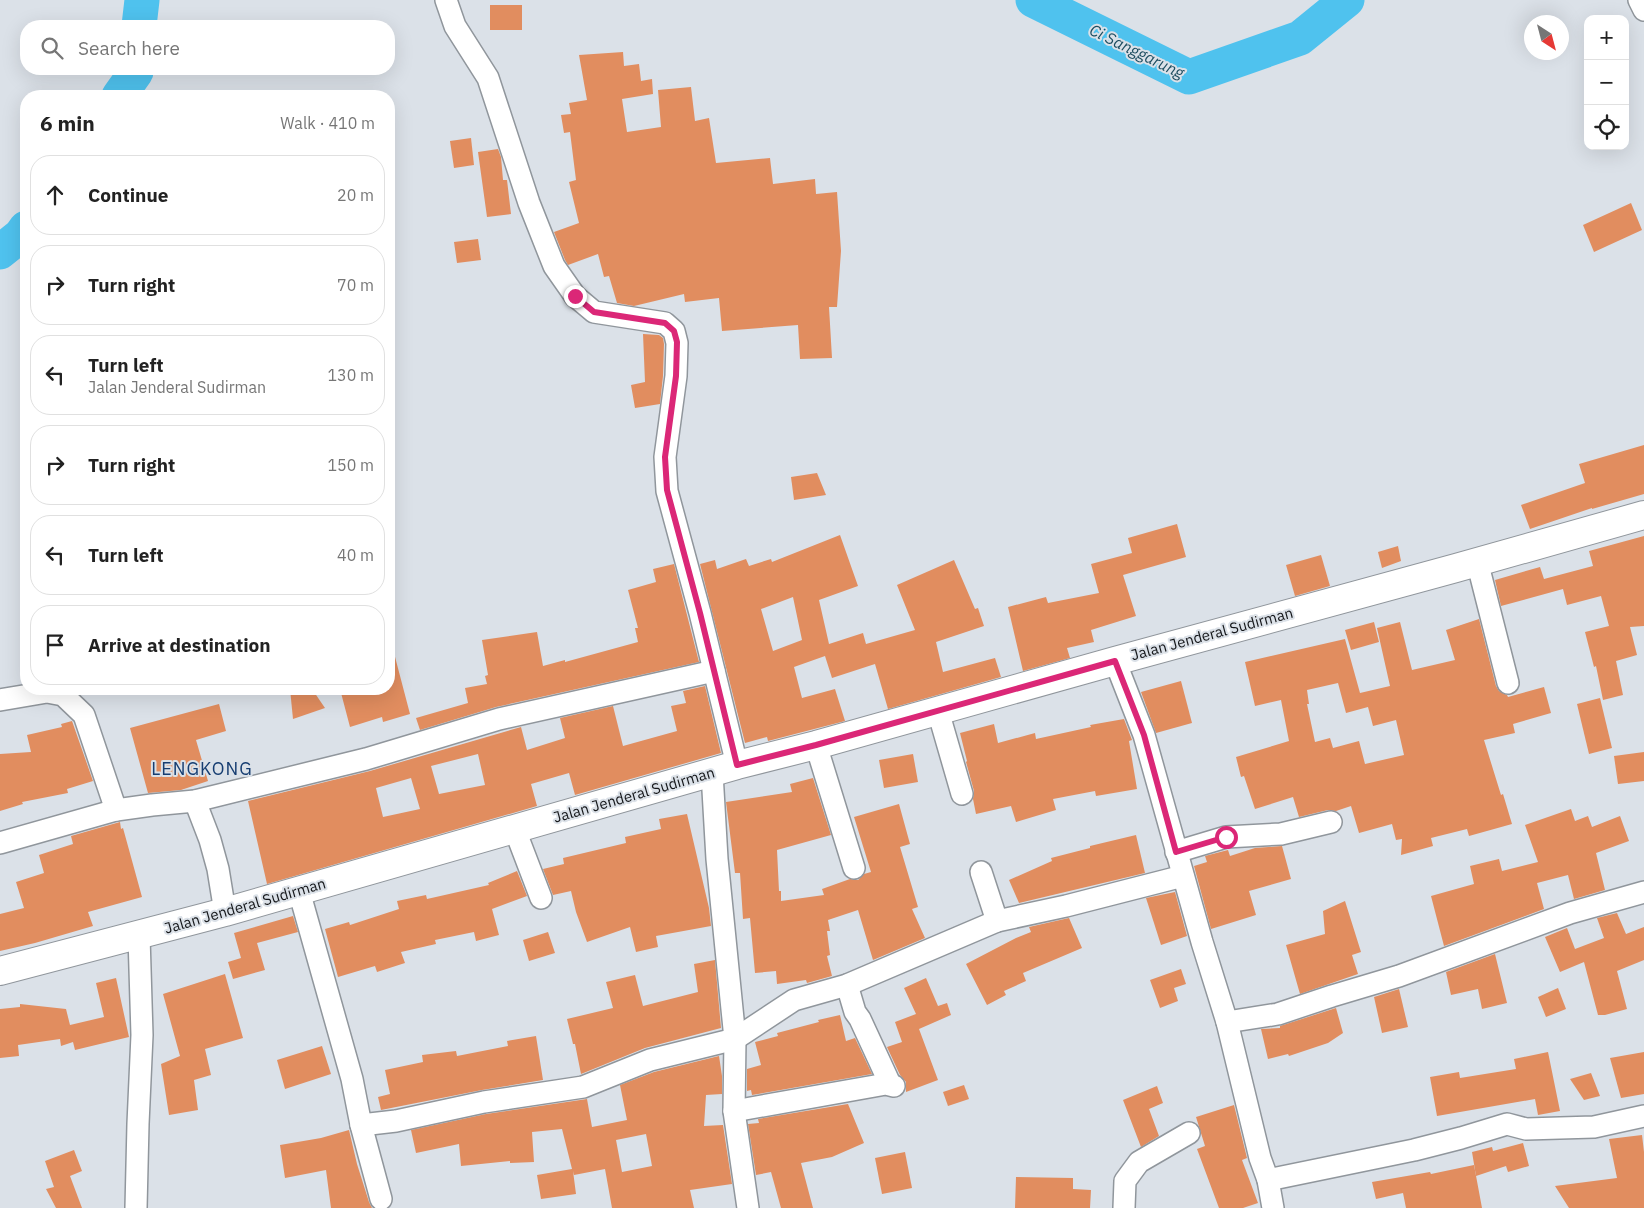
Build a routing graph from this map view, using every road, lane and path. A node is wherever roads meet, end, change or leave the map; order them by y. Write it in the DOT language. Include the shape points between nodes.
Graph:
graph roads {
  1 [pos="446,0"];
  2 [pos="1639,0"];
  3 [pos="1644,10"];
  4 [pos="1644,515"];
  5 [pos="1477,561"];
  6 [pos="1115,661"];
  7 [pos="714,671"];
  8 [pos="1508,683"];
  9 [pos="29,695"];
  10 [pos="63,695"];
  11 [pos="0,700"];
  12 [pos="938,711"];
  13 [pos="816,745"];
  14 [pos="725,769"];
  15 [pos="962,794"];
  16 [pos="196,801"];
  17 [pos="116,810"];
  18 [pos="1331,822"];
  19 [pos="515,830"];
  20 [pos="0,843"];
  21 [pos="1176,852"];
  22 [pos="854,868"];
  23 [pos="982,872"];
  24 [pos="1184,876"];
  25 [pos="299,890"];
  26 [pos="1644,892"];
  27 [pos="541,898"];
  28 [pos="225,912"];
  29 [pos="998,921"];
  30 [pos="139,936"];
  31 [pos="0,971"];
  32 [pos="846,985"];
  33 [pos="1227,1022"];
  34 [pos="735,1039"];
  35 [pos="734,1111"];
  36 [pos="1644,1116"];
  37 [pos="361,1125"];
  38 [pos="1188,1133"];
  39 [pos="1268,1180"];
  40 [pos="381,1199"];
  41 [pos="136,1208"];
  42 [pos="748,1208"];
  43 [pos="1124,1208"];
  44 [pos="1273,1208"];
  1 -- 7 [label="street" via="455,26 488,78 529,203 554,266 575,296 594,312 665,323 674,331 676,368 665,457 667,490"];
  2 -- 3 [label="street"];
  4 -- 5 [label="main road, Jalan Jenderal Sudirman"];
  5 -- 6 [label="main road, Jalan Jenderal Sudirman"];
  5 -- 8 [label="street"];
  6 -- 12 [label="main road, Jalan Jenderal Sudirman"];
  6 -- 21 [label="street" via="1144,735"];
  7 -- 14 [label="street"];
  7 -- 16 [label="street" via="499,719 366,759"];
  9 -- 11 [label="street"];
  10 -- 17 [label="street" via="84,715"];
  12 -- 13 [label="main road, Jalan Jenderal Sudirman"];
  12 -- 15 [label="street"];
  13 -- 14 [label="main road, Jalan Jenderal Sudirman"];
  13 -- 22 [label="street"];
  14 -- 19 [label="main road, Jalan Jenderal Sudirman"];
  14 -- 34 [label="street" via="717,860"];
  16 -- 17 [label="street"];
  16 -- 28 [label="street" via="218,869"];
  17 -- 20 [label="street"];
  18 -- 21 [label="street" via="1281,834 1226,837"];
  19 -- 25 [label="main road, Jalan Jenderal Sudirman"];
  19 -- 27 [label="street"];
  21 -- 24 [label="street"];
  23 -- 29 [label="street"];
  24 -- 29 [label="street"];
  24 -- 33 [label="street"];
  25 -- 28 [label="main road, Jalan Jenderal Sudirman"];
  25 -- 37 [label="street" via="352,1079"];
  26 -- 33 [label="street" via="1570,912 1398,976 1278,1014"];
  28 -- 30 [label="main road, Jalan Jenderal Sudirman"];
  29 -- 32 [label="street"];
  30 -- 31 [label="main road, Jalan Jenderal Sudirman"];
  30 -- 41 [label="street" via="142,1035"];
  32 -- 34 [label="street" via="794,1000"];
  32 -- 35 [label="street" via="855,1012 892,1085"];
  33 -- 39 [label="street"];
  34 -- 35 [label="street"];
  34 -- 37 [label="street" via="650,1060 583,1087"];
  35 -- 42 [label="street"];
  36 -- 39 [label="street" via="1594,1127 1526,1129 1506,1124 1414,1150"];
  37 -- 40 [label="street"];
  38 -- 43 [label="street" via="1139,1162 1125,1182"];
  39 -- 44 [label="street"];
}
